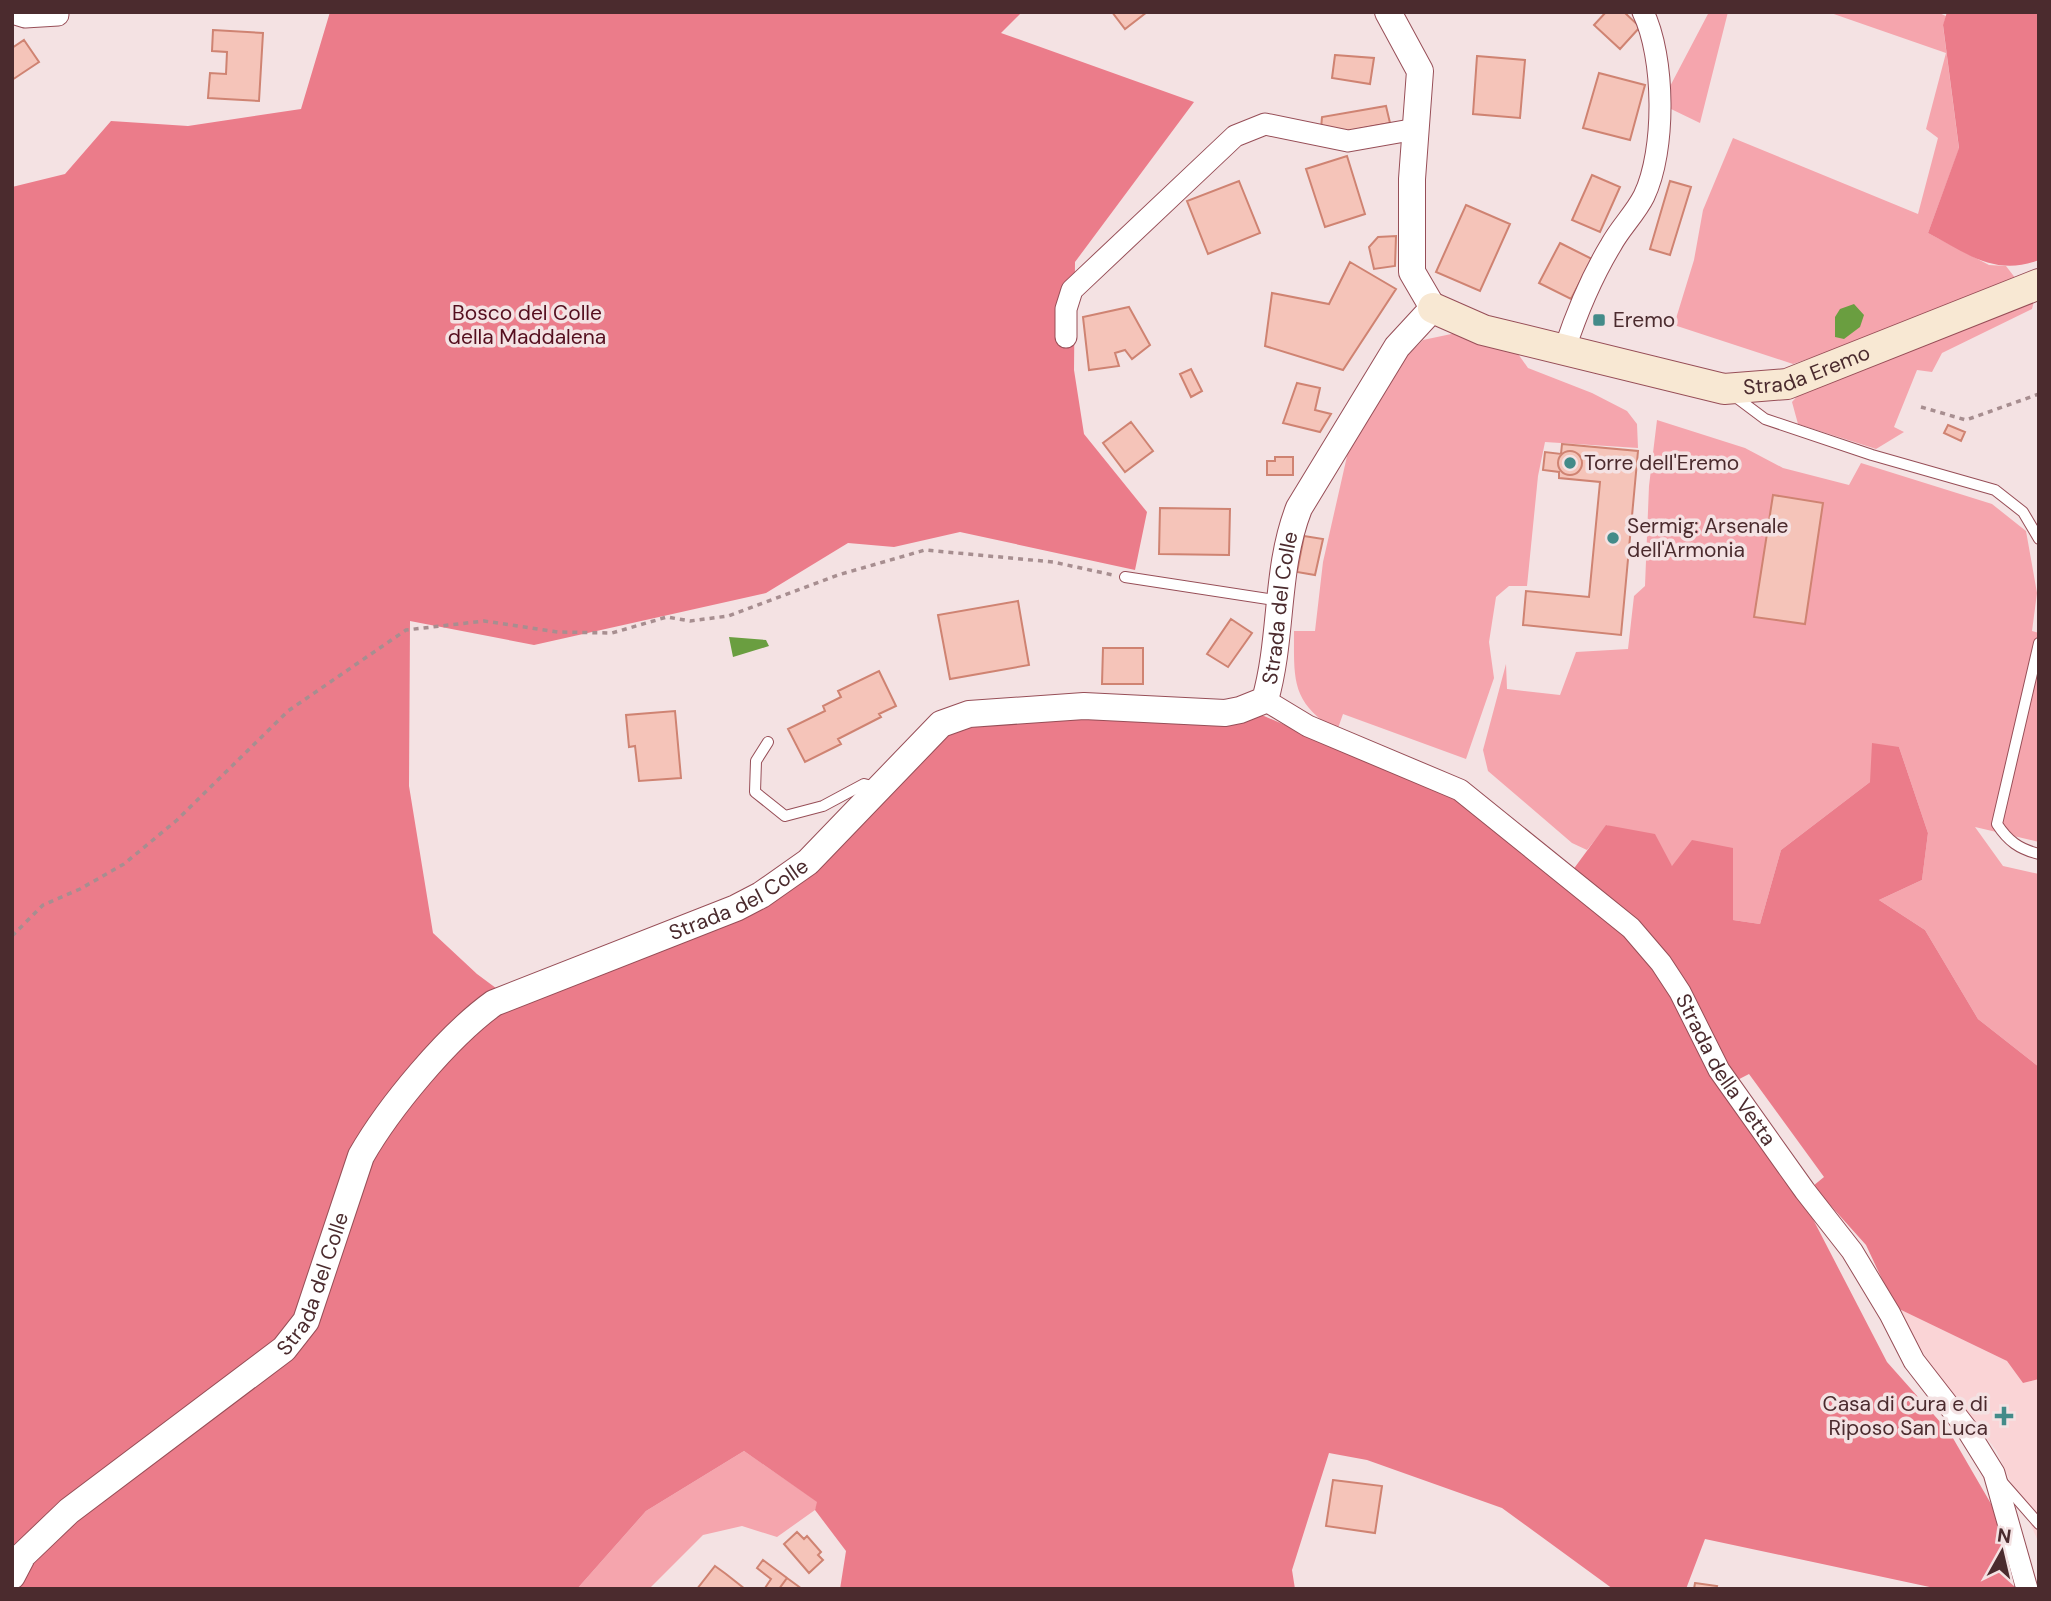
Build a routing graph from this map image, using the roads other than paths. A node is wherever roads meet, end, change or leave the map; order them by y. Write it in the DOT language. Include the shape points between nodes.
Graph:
graph roads {
  1 [pos="1388,12"];
  2 [pos="1643,12"];
  3 [pos="12,13"];
  4 [pos="53,14"];
  5 [pos="1416,129"];
  6 [pos="2039,284"];
  7 [pos="1433,308"];
  8 [pos="1066,337"];
  9 [pos="1565,348"];
  10 [pos="1724,389"];
  11 [pos="2039,539"];
  12 [pos="1125,577"];
  13 [pos="1280,601"];
  14 [pos="2039,643"];
  15 [pos="1265,700"];
  16 [pos="768,742"];
  17 [pos="879,788"];
  18 [pos="2039,854"];
  19 [pos="1994,1474"];
  20 [pos="2039,1524"];
  21 [pos="12,1576"];
  22 [pos="2027,1589"];
  1 -- 5 [label="street" via="1420,71"];
  2 -- 9 [label="street" via="1653,35 1660,105 1656,154 1644,195 1605,256 1578,309"];
  3 -- 4 [label="street" via="26,17"];
  5 -- 7 [label="street" via="1412,272"];
  5 -- 8 [label="street" via="1348,141 1265,124 1235,136 1072,290 1066,309"];
  6 -- 10 [label="main road, Strada Eremo" via="1787,384"];
  7 -- 9 [label="main road, Strada Eremo" via="1483,330"];
  7 -- 13 [label="street, Strada del Colle" via="1396,347 1299,508 1289,534"];
  9 -- 10 [label="main road, Strada Eremo"];
  10 -- 11 [label="lane" via="1765,419 1995,490 2023,512"];
  12 -- 13 [label="lane"];
  13 -- 15 [label="street, Strada del Colle" via="1273,673"];
  14 -- 18 [label="lane" via="1997,824 2006,839"];
  15 -- 17 [label="street, Strada del Colle" via="1225,713 1084,706 970,714 941,724"];
  15 -- 19 [label="street, Strada della Vetta" via="1308,726 1460,790 1630,928 1661,963 1719,1070 1852,1251 1914,1362 1966,1428"];
  16 -- 17 [label="lane" via="756,761 755,792 785,816 823,806 864,784"];
  17 -- 21 [label="street, Strada del Colle" via="808,862 761,895 481,1012 392,1107 361,1156 306,1321 297,1335 69,1511 23,1555"];
  19 -- 20 [label="lane"];
  19 -- 22 [label="street, Strada della Vetta"];
}
